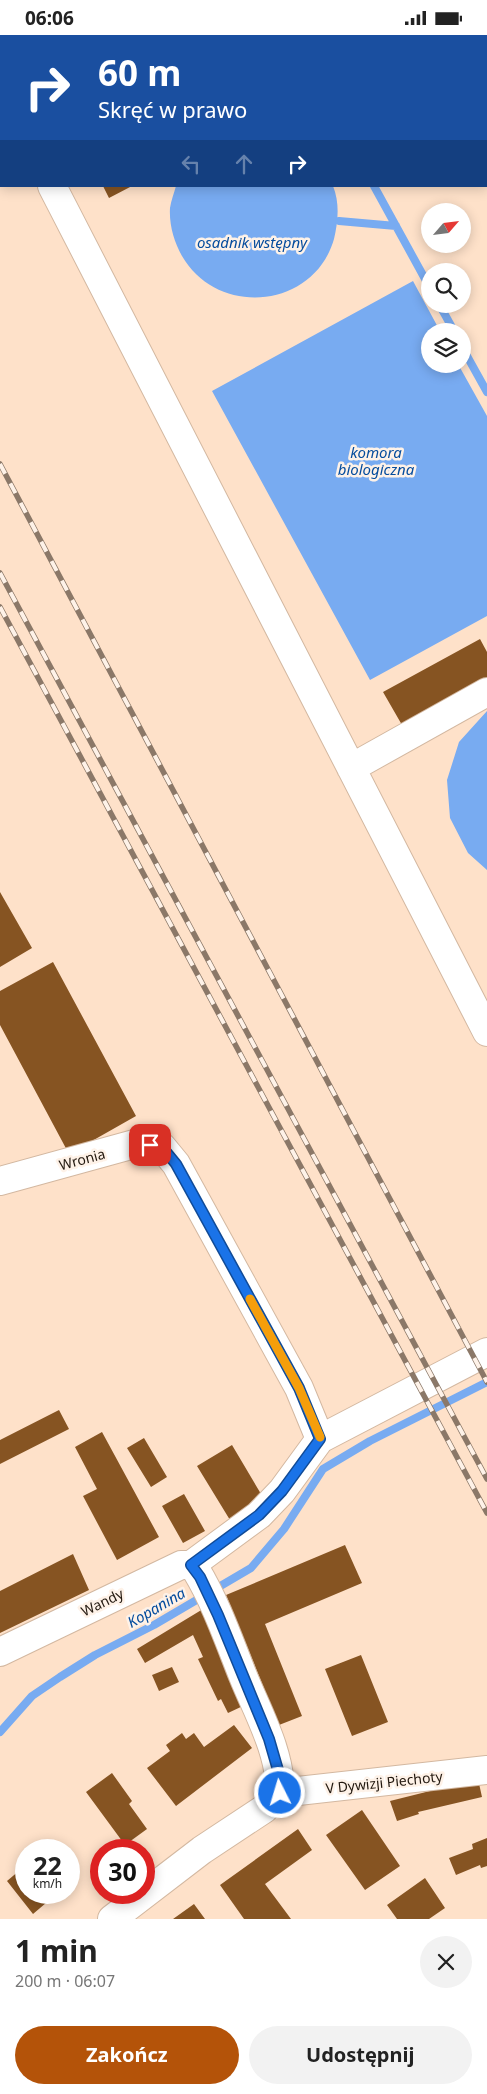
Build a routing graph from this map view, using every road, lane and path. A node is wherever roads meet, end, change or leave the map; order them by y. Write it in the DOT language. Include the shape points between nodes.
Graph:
graph roads {
  1 [pos="53,187"];
  2 [pos="487,692"];
  3 [pos="351,768"];
  4 [pos="487,1032"];
  5 [pos="0,1181"];
  6 [pos="487,1352"];
  7 [pos="320,1439"];
  8 [pos="196,1571"];
  9 [pos="0,1652"];
  10 [pos="487,1770"];
  11 [pos="280,1793"];
  12 [pos="112,1919"];
  1 -- 3 [label="street"];
  2 -- 3 [label="street"];
  3 -- 4 [label="street"];
  5 -- 7 [label="street, Wronia" via="138,1143 162,1147 176,1164 299,1388"];
  6 -- 7 [label="street"];
  7 -- 8 [label="street" via="282,1491"];
  8 -- 9 [label="street, Wandy" via="181,1565"];
  8 -- 11 [label="street" via="218,1615 269,1739 280,1777"];
  10 -- 11 [label="street, V Dywizji Piechoty"];
  11 -- 12 [label="street" via="264,1809 202,1850"];
}
